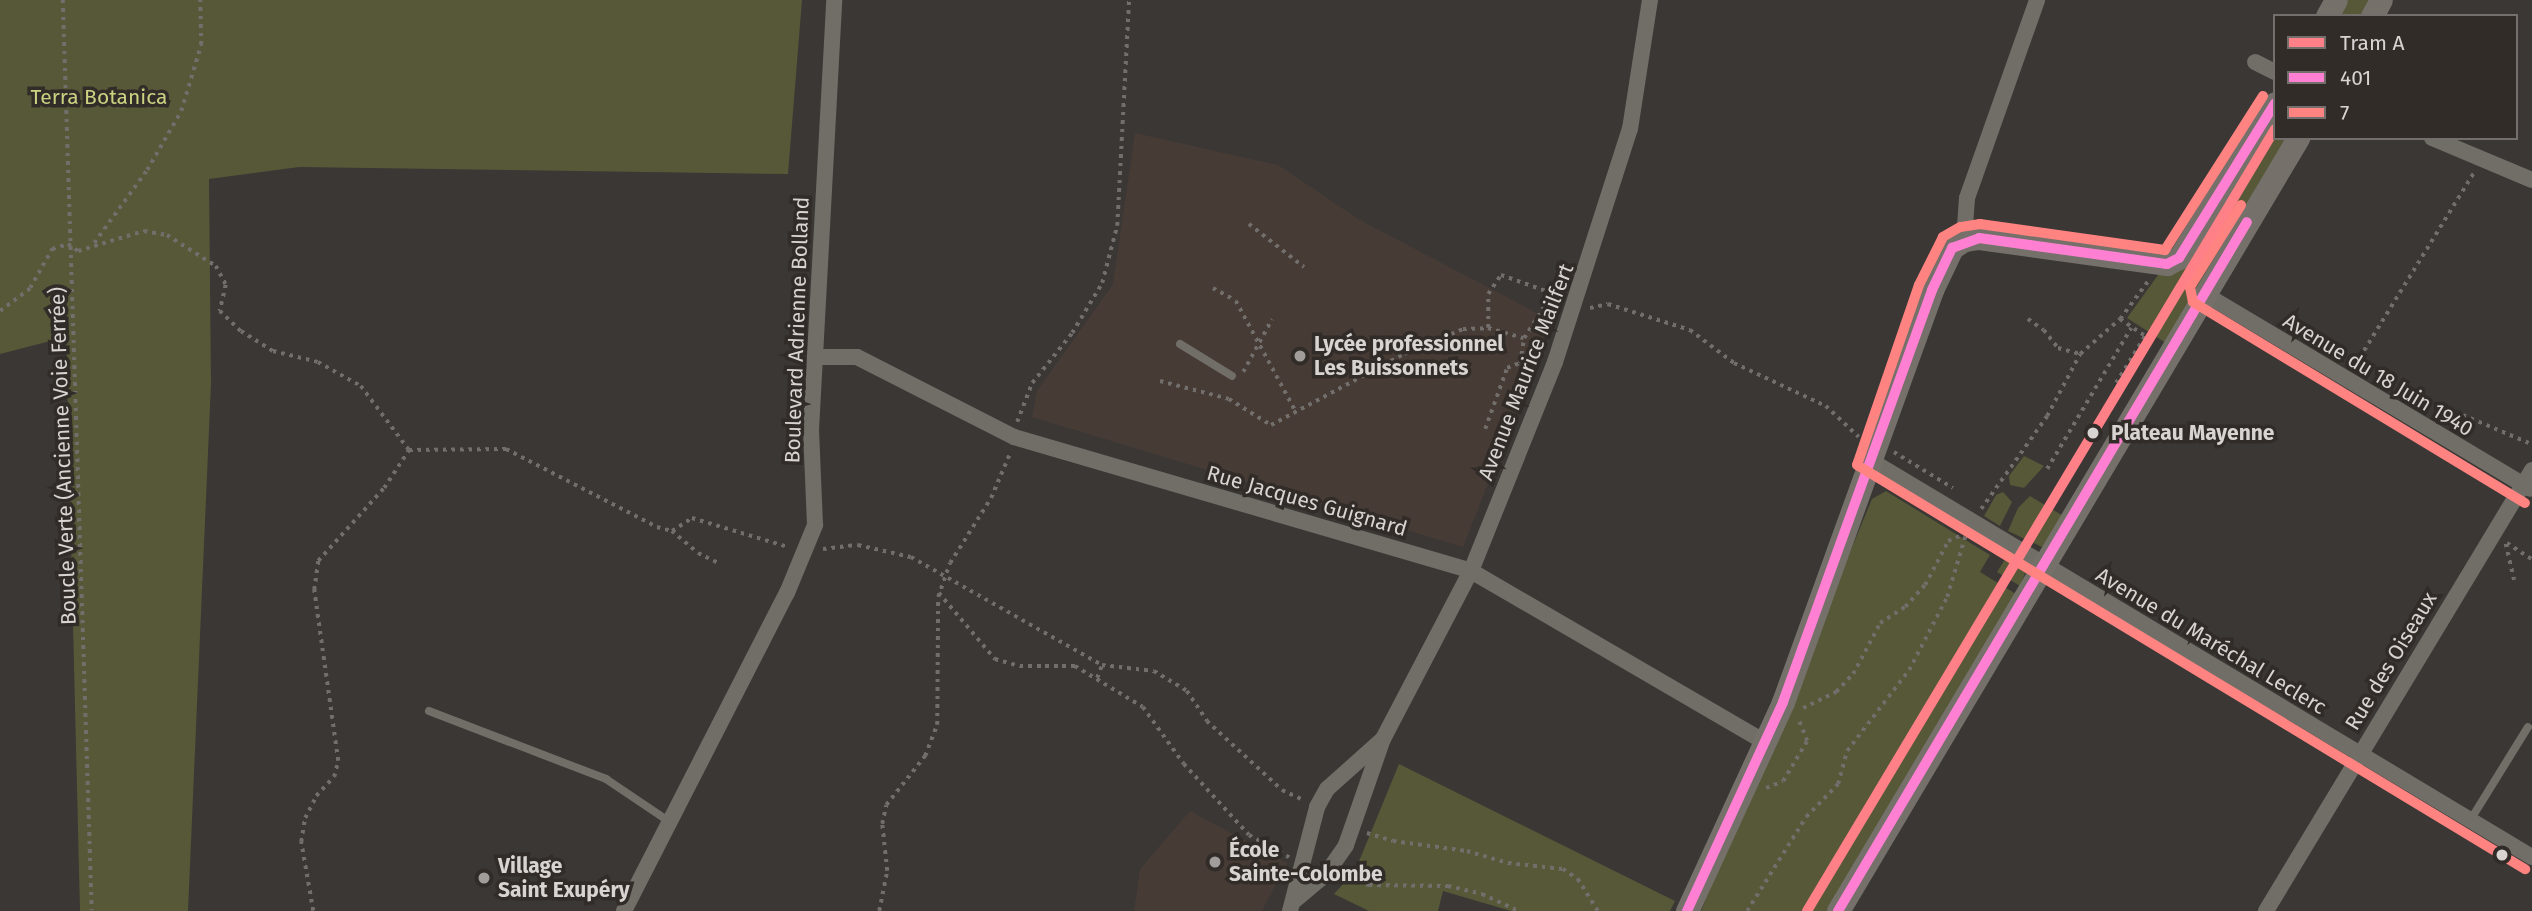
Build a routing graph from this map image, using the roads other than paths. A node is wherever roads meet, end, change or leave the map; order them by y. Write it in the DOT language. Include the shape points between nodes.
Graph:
graph roads {
  1 [pos="834,0"];
  2 [pos="1650,0"];
  3 [pos="2037,0"];
  4 [pos="2255,62"];
  5 [pos="2273,71"];
  6 [pos="2273,106"];
  7 [pos="2297,140"];
  8 [pos="2437,140"];
  9 [pos="2532,180"];
  10 [pos="1964,240"];
  11 [pos="2203,293"];
  12 [pos="1180,344"];
  13 [pos="815,357"];
  14 [pos="1236,378"];
  15 [pos="1873,450"];
  16 [pos="2532,470"];
  17 [pos="2527,488"];
  18 [pos="2045,565"];
  19 [pos="1471,571"];
  20 [pos="429,711"];
  21 [pos="2528,727"];
  22 [pos="1383,739"];
  23 [pos="1765,742"];
  24 [pos="2360,755"];
  25 [pos="2471,819"];
  26 [pos="670,822"];
  27 [pos="2532,857"];
  28 [pos="1292,906"];
  29 [pos="624,911"];
  30 [pos="1687,911"];
  31 [pos="1838,911"];
  32 [pos="2266,911"];
  1 -- 13 [label="street, Boulevard Adrienne Bolland"];
  2 -- 19 [label="street, Avenue Maurice Mailfert" via="1630,129 1575,303"];
  3 -- 10 [label="street" via="1967,198"];
  4 -- 5 [label="street"];
  6 -- 10 [label="main road" via="2179,258 2167,264 1979,238"];
  7 -- 11 [label="main road"];
  8 -- 9 [label="street"];
  10 -- 15 [label="main road" via="1952,248 1931,290"];
  11 -- 17 [label="street, Avenue du 18 Juin 1940"];
  11 -- 18 [label="main road"];
  12 -- 14 [label="lane"];
  13 -- 19 [label="street, Rue Jacques Guignard" via="858,356 1014,437"];
  13 -- 26 [label="street, Boulevard Adrienne Bolland" via="811,464 816,513 787,593"];
  15 -- 18 [label="street, Avenue du Maréchal Leclerc"];
  15 -- 23 [label="main road"];
  16 -- 17 [label="street, Rue des Oiseaux"];
  17 -- 24 [label="street, Rue des Oiseaux"];
  18 -- 24 [label="street, Avenue du Maréchal Leclerc"];
  18 -- 31 [label="main road"];
  19 -- 22 [label="street, Avenue Maurice Mailfert"];
  19 -- 23 [label="street, Rue Jacques Guignard"];
  20 -- 26 [label="lane" via="606,779"];
  21 -- 25 [label="lane"];
  22 -- 28 [label="street, Avenue Maurice Mailfert" via="1339,859"];
  22 -- 28 [label="street, Avenue Maurice Mailfert" via="1338,775 1317,807"];
  23 -- 30 [label="main road"];
  24 -- 25 [label="street, Avenue du Maréchal Leclerc"];
  24 -- 32 [label="street, Rue des Oiseaux"];
  25 -- 27 [label="street, Avenue du Maréchal Leclerc"];
  26 -- 29 [label="street, Boulevard Adrienne Bolland"];
}
